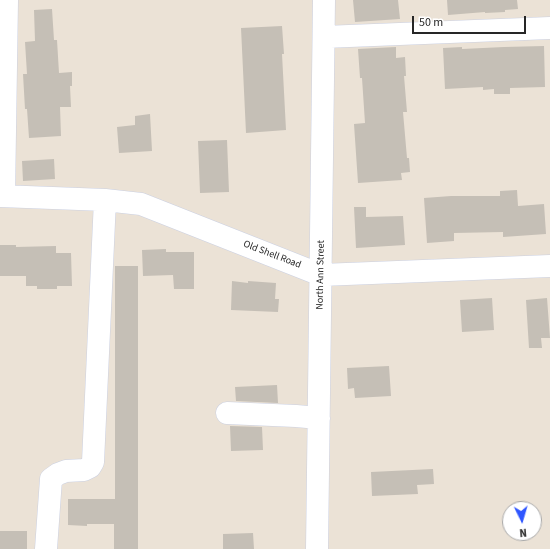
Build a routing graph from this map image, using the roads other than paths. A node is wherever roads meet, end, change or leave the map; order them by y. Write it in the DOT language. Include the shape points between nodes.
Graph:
graph roads {
  1 [pos="7,0"];
  2 [pos="324,0"];
  3 [pos="550,28"];
  4 [pos="324,37"];
  5 [pos="2,196"];
  6 [pos="104,200"];
  7 [pos="550,266"];
  8 [pos="321,275"];
  9 [pos="227,413"];
  10 [pos="319,418"];
  11 [pos="46,549"];
  12 [pos="317,549"];
  1 -- 5 [label="street"];
  2 -- 4 [label="street, North Ann Street"];
  3 -- 4 [label="street"];
  4 -- 8 [label="street, North Ann Street"];
  5 -- 6 [label="street, Old Shell Road"];
  6 -- 8 [label="street, Old Shell Road" via="141,204"];
  6 -- 11 [label="street" via="93,462 84,470 66,471 51,479"];
  7 -- 8 [label="street, Old Shell Road"];
  8 -- 10 [label="street, North Ann Street"];
  9 -- 10 [label="street"];
  10 -- 12 [label="street, North Ann Street"];
}
